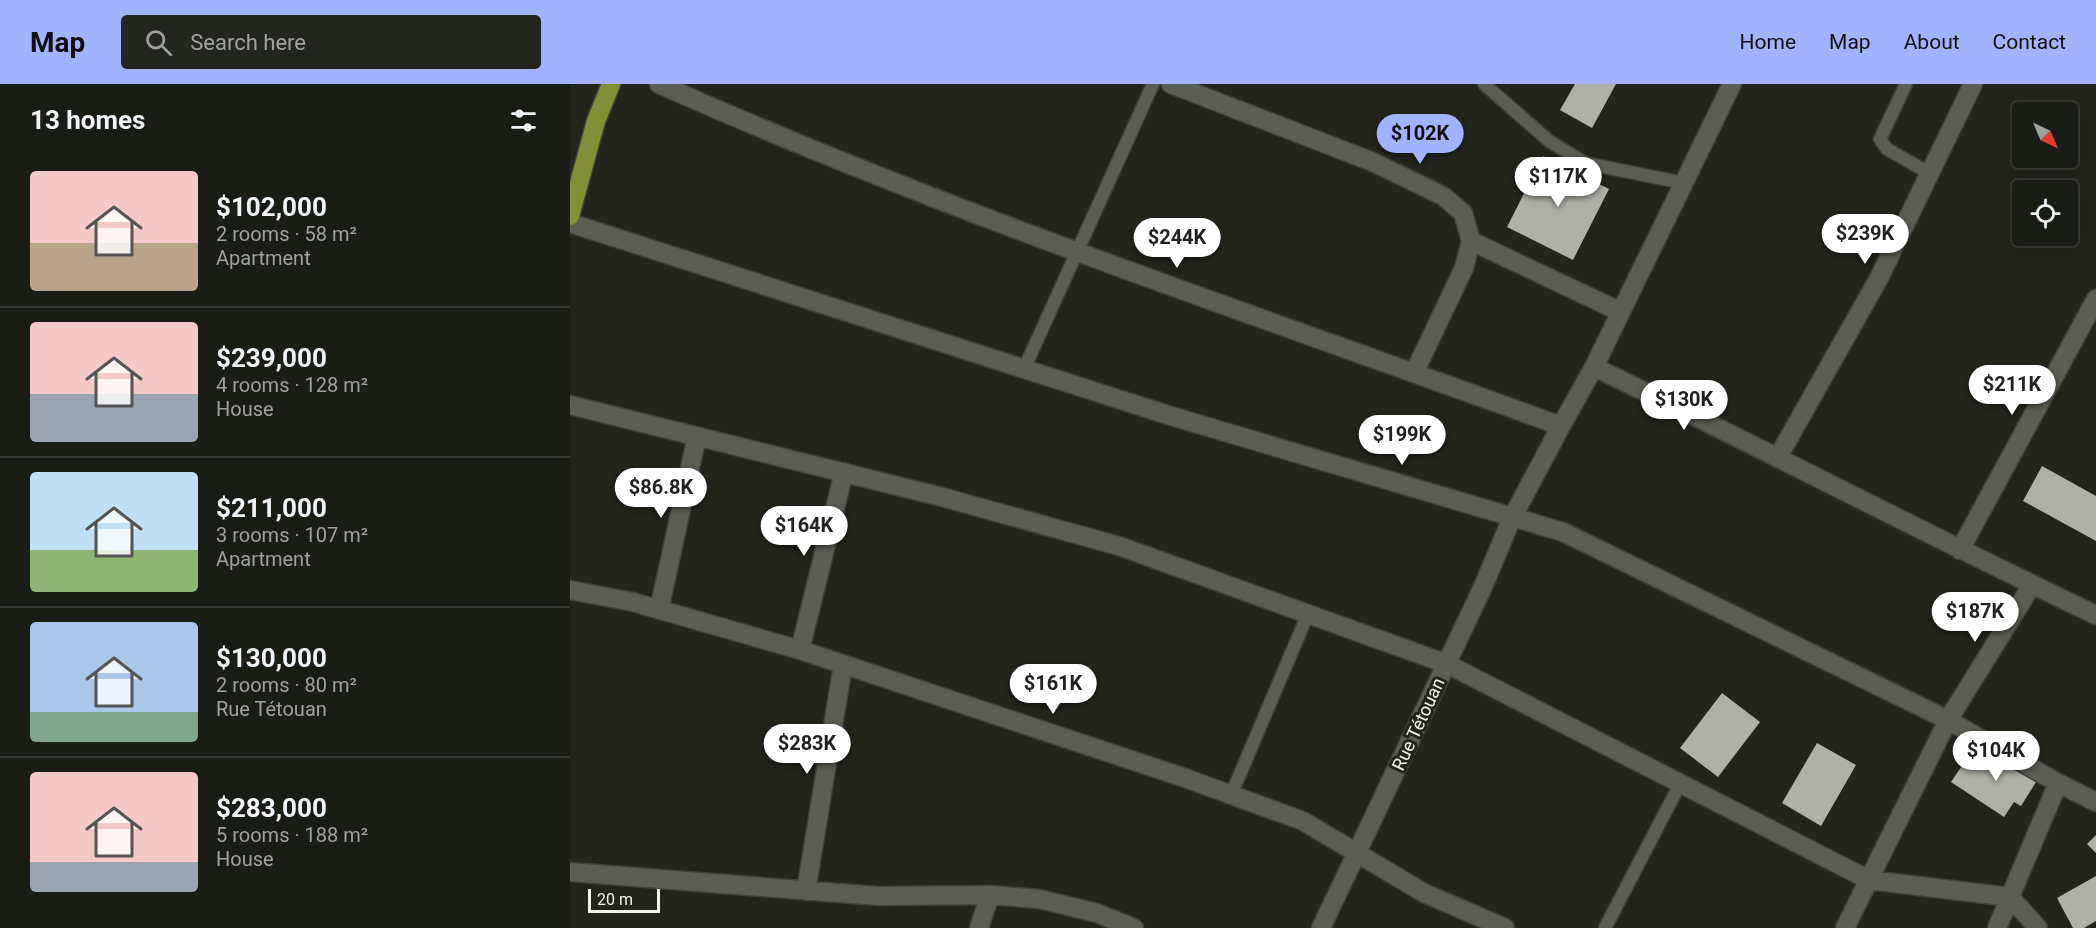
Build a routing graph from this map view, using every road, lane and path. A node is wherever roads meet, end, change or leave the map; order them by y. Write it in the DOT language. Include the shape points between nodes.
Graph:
graph roads {
  1 [pos="611,84"];
  2 [pos="659,84"];
  3 [pos="1153,84"];
  4 [pos="1171,84"];
  5 [pos="1484,84"];
  6 [pos="1732,84"];
  7 [pos="1906,84"];
  8 [pos="1973,84"];
  9 [pos="1929,173"];
  10 [pos="1684,183"];
  11 [pos="573,191"];
  12 [pos="570,216"];
  13 [pos="570,223"];
  14 [pos="1471,241"];
  15 [pos="1078,252"];
  16 [pos="2096,299"];
  17 [pos="1621,312"];
  18 [pos="1594,367"];
  19 [pos="1024,369"];
  20 [pos="1414,373"];
  21 [pos="570,405"];
  22 [pos="1561,426"];
  23 [pos="697,436"];
  24 [pos="1778,456"];
  25 [pos="844,472"];
  26 [pos="1512,518"];
  27 [pos="1960,550"];
  28 [pos="2032,585"];
  29 [pos="570,590"];
  30 [pos="659,610"];
  31 [pos="1308,614"];
  32 [pos="2096,615"];
  33 [pos="800,650"];
  34 [pos="843,664"];
  35 [pos="1447,664"];
  36 [pos="1948,720"];
  37 [pos="2058,783"];
  38 [pos="1680,784"];
  39 [pos="1231,795"];
  40 [pos="2096,802"];
  41 [pos="1356,854"];
  42 [pos="570,872"];
  43 [pos="1869,880"];
  44 [pos="806,891"];
  45 [pos="990,895"];
  46 [pos="2010,897"];
  47 [pos="979,928"];
  48 [pos="1134,928"];
  49 [pos="1322,928"];
  50 [pos="1505,928"];
  51 [pos="1605,928"];
  52 [pos="1845,928"];
  53 [pos="1997,928"];
  54 [pos="2038,928"];
  1 -- 11 [label="main road"];
  2 -- 15 [label="street" via="737,119"];
  3 -- 15 [label="lane"];
  4 -- 14 [label="street" via="1373,162 1443,196 1463,213"];
  5 -- 10 [label="lane" via="1549,141 1586,163"];
  6 -- 10 [label="street, Rue Tétouan"];
  7 -- 9 [label="lane" via="1881,139 1887,149"];
  8 -- 9 [label="street"];
  9 -- 24 [label="street" via="1879,278"];
  10 -- 17 [label="street, Rue Tétouan"];
  11 -- 12 [label="main road"];
  13 -- 19 [label="street"];
  14 -- 17 [label="street"];
  14 -- 20 [label="street" via="1464,268"];
  15 -- 19 [label="lane"];
  15 -- 20 [label="street"];
  16 -- 27 [label="street"];
  17 -- 18 [label="street, Rue Tétouan"];
  18 -- 22 [label="street, Rue Tétouan"];
  18 -- 24 [label="street"];
  19 -- 26 [label="street"];
  20 -- 22 [label="street"];
  21 -- 23 [label="street"];
  22 -- 26 [label="street, Rue Tétouan"];
  23 -- 25 [label="street"];
  23 -- 30 [label="street"];
  24 -- 27 [label="street"];
  25 -- 31 [label="street" via="1119,546"];
  25 -- 33 [label="street"];
  26 -- 35 [label="street, Rue Tétouan"];
  26 -- 36 [label="street" via="1563,532 1640,567"];
  27 -- 28 [label="street"];
  28 -- 32 [label="street"];
  28 -- 36 [label="street"];
  29 -- 30 [label="street"];
  30 -- 33 [label="street"];
  31 -- 35 [label="street"];
  31 -- 39 [label="lane"];
  33 -- 34 [label="street"];
  34 -- 39 [label="street"];
  34 -- 44 [label="street"];
  35 -- 38 [label="street"];
  35 -- 41 [label="street, Rue Tétouan"];
  36 -- 37 [label="street"];
  36 -- 43 [label="street"];
  37 -- 40 [label="street"];
  37 -- 46 [label="street"];
  38 -- 43 [label="street"];
  38 -- 51 [label="lane"];
  39 -- 41 [label="street" via="1303,821 1335,837"];
  41 -- 49 [label="street, Rue Tétouan"];
  41 -- 50 [label="street" via="1424,893"];
  42 -- 44 [label="street"];
  43 -- 46 [label="street"];
  43 -- 52 [label="street"];
  44 -- 45 [label="street" via="878,896"];
  45 -- 47 [label="street"];
  45 -- 48 [label="street" via="1051,902 1097,913"];
  46 -- 53 [label="street"];
  46 -- 54 [label="street"];
}
